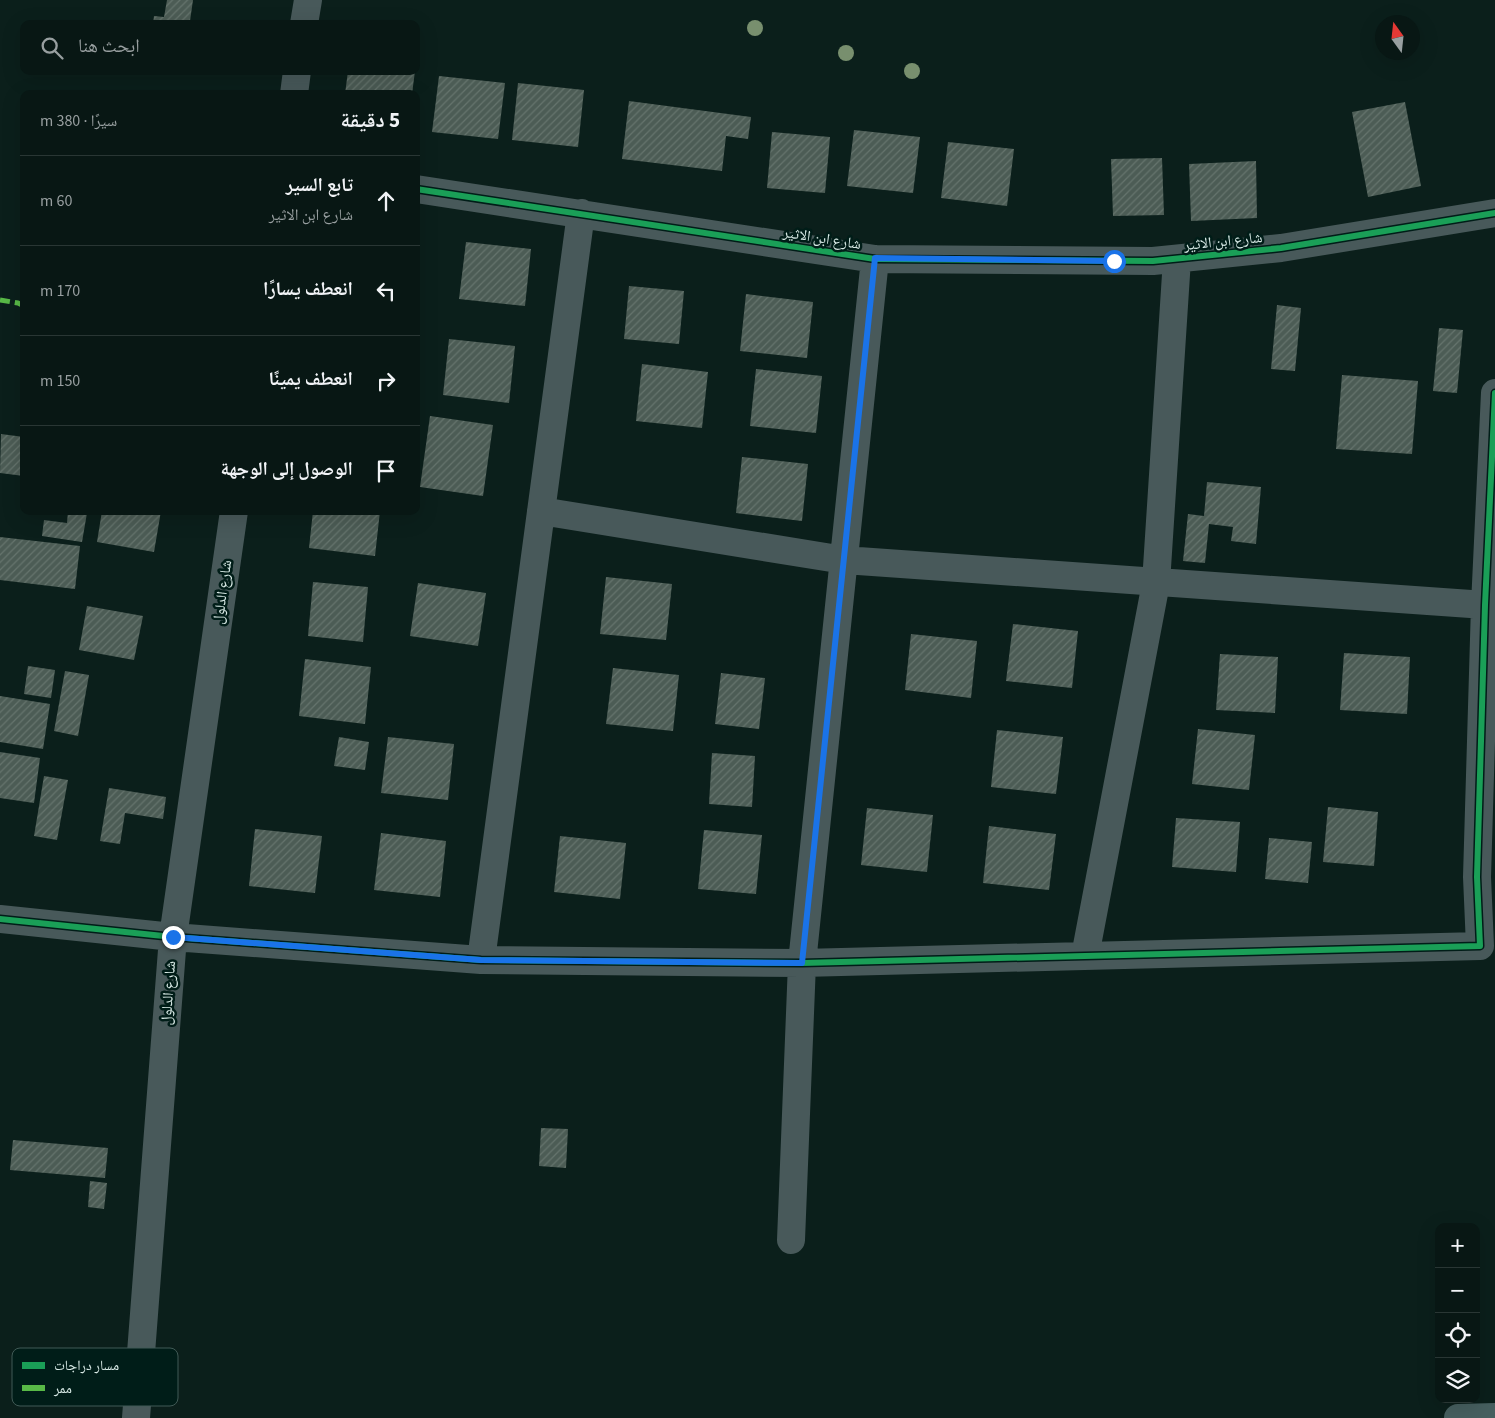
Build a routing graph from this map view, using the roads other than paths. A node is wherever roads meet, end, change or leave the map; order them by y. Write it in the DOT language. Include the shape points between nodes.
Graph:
graph roads {
  1 [pos="308,0"];
  2 [pos="305,20"];
  3 [pos="296,75"];
  4 [pos="295,90"];
  5 [pos="420,190"];
  6 [pos="581,213"];
  7 [pos="1495,213"];
  8 [pos="875,258"];
  9 [pos="1178,259"];
  10 [pos="1495,393"];
  11 [pos="541,511"];
  12 [pos="233,515"];
  13 [pos="844,560"];
  14 [pos="1156,582"];
  15 [pos="1485,605"];
  16 [pos="0,919"];
  17 [pos="173,937"];
  18 [pos="1085,956"];
  19 [pos="481,960"];
  20 [pos="802,963"];
  21 [pos="791,1240"];
  22 [pos="141,1348"];
  23 [pos="1495,1417"];
  24 [pos="1458,1418"];
  1 -- 2 [label="street"];
  3 -- 4 [label="street"];
  5 -- 6 [label="street, شارع ابن الاثير"];
  6 -- 8 [label="street, شارع ابن الاثير"];
  6 -- 11 [label="street"];
  7 -- 9 [label="street, شارع ابن الاثير" via="1281,248"];
  8 -- 9 [label="street, شارع ابن الاثير"];
  8 -- 13 [label="street"];
  9 -- 14 [label="street"];
  10 -- 15 [label="street"];
  11 -- 13 [label="street"];
  11 -- 19 [label="street"];
  12 -- 17 [label="street, شارع الدلول"];
  13 -- 14 [label="street"];
  13 -- 20 [label="street"];
  14 -- 15 [label="street"];
  14 -- 18 [label="street"];
  15 -- 18 [label="street" via="1477,877 1480,946"];
  16 -- 17 [label="street"];
  17 -- 19 [label="street"];
  17 -- 22 [label="street, شارع الدلول"];
  18 -- 20 [label="street"];
  19 -- 20 [label="street"];
  20 -- 21 [label="street"];
  23 -- 24 [label="highway"];
}
